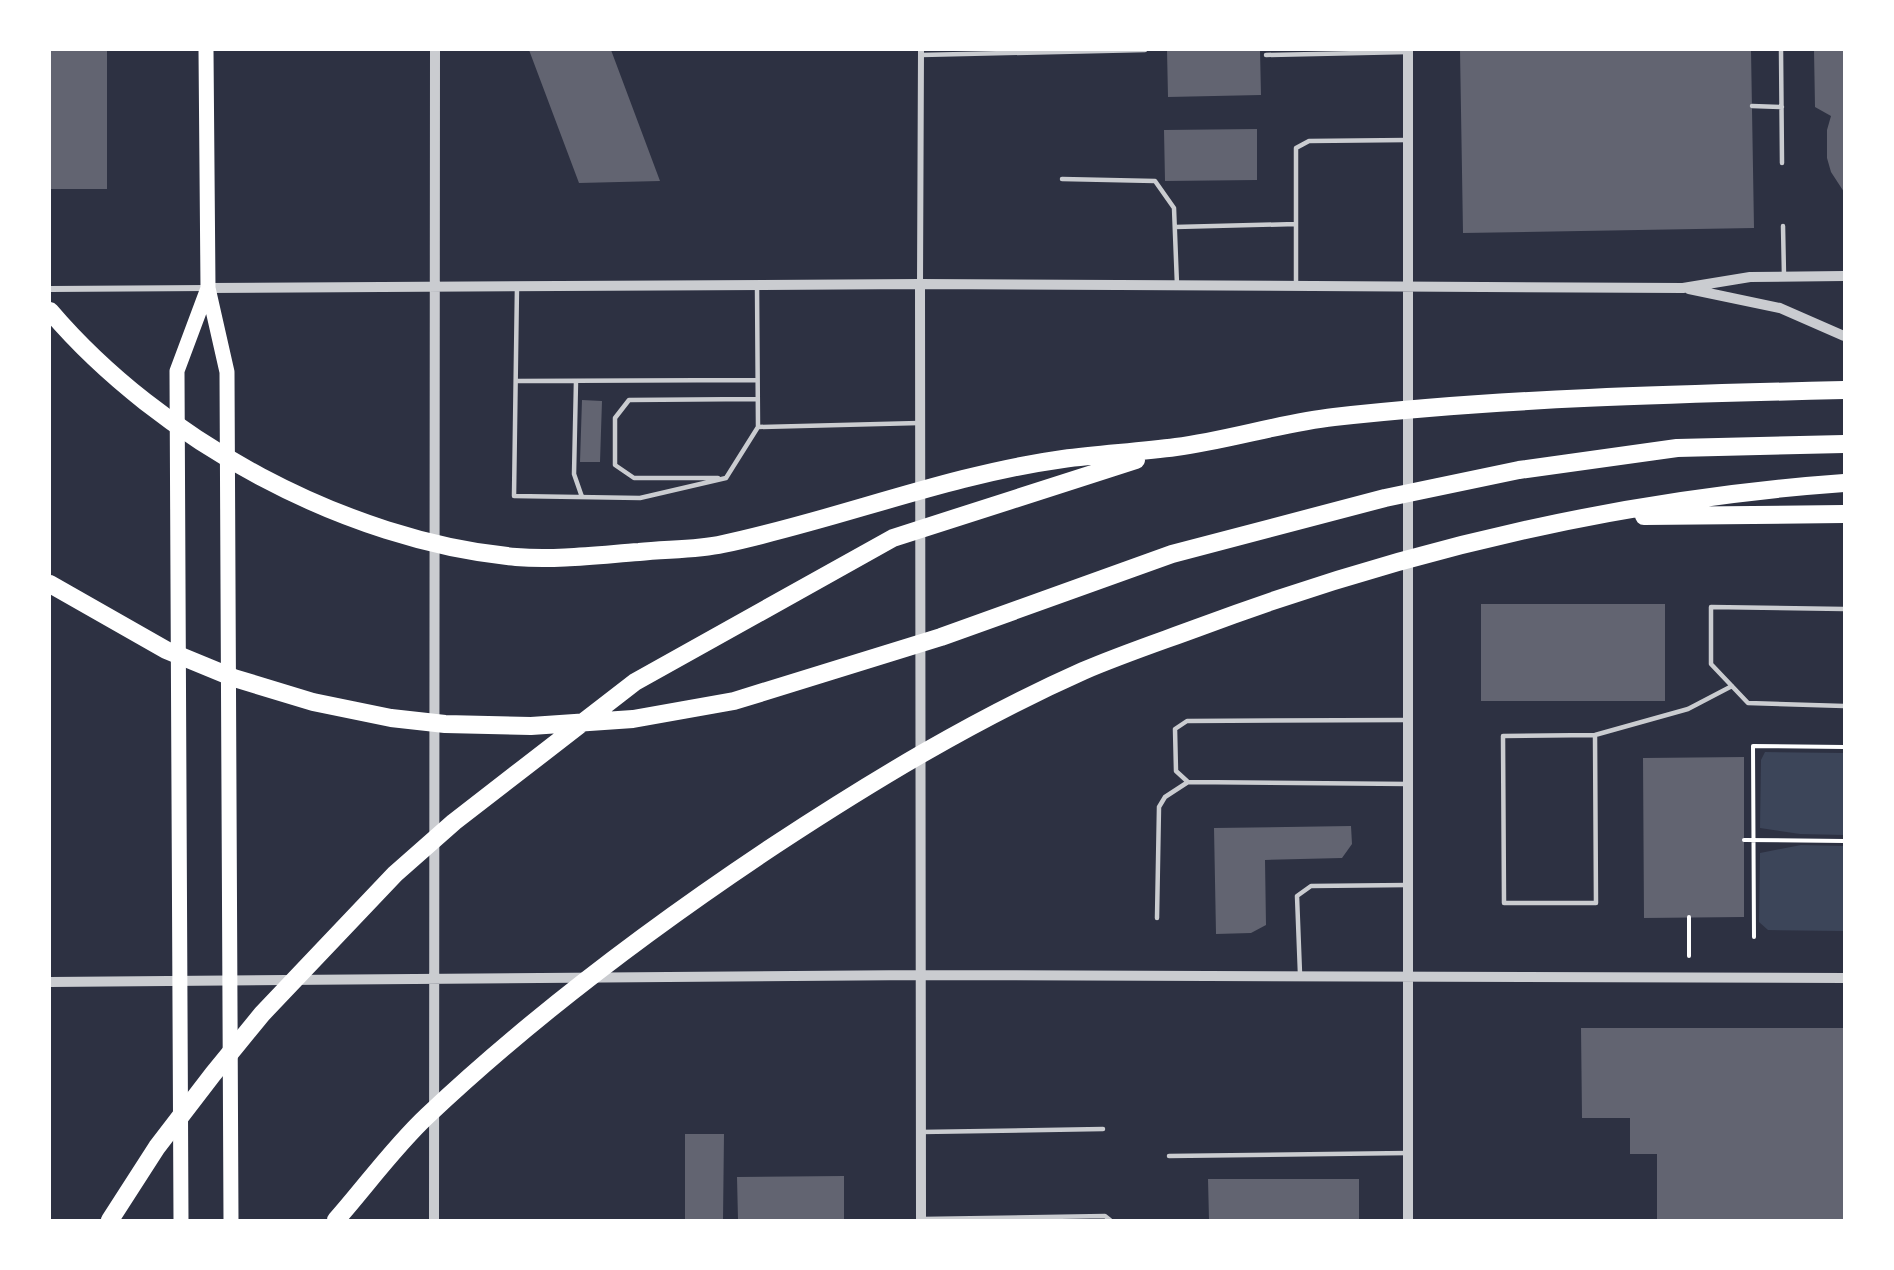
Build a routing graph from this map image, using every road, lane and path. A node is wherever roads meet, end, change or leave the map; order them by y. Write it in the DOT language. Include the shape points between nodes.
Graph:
graph roads {
  1 [pos="206,50"];
  2 [pos="435,50"];
  3 [pos="1145,50"];
  4 [pos="1781,50"];
  5 [pos="1408,51"];
  6 [pos="921,52"];
  7 [pos="1266,56"];
  8 [pos="1752,106"];
  9 [pos="1782,107"];
  10 [pos="1407,140"];
  11 [pos="1782,163"];
  12 [pos="1062,179"];
  13 [pos="1296,224"];
  14 [pos="1783,226"];
  15 [pos="1175,227"];
  16 [pos="1784,276"];
  17 [pos="1845,276"];
  18 [pos="920,284"];
  19 [pos="757,285"];
  20 [pos="1178,285"];
  21 [pos="517,286"];
  22 [pos="1296,286"];
  23 [pos="1407,286"];
  24 [pos="436,287"];
  25 [pos="208,288"];
  26 [pos="1683,288"];
  27 [pos="50,289"];
  28 [pos="50,310"];
  29 [pos="1845,336"];
  30 [pos="757,380"];
  31 [pos="516,381"];
  32 [pos="576,381"];
  33 [pos="1845,390"];
  34 [pos="757,399"];
  35 [pos="920,423"];
  36 [pos="758,427"];
  37 [pos="1845,444"];
  38 [pos="1178,447"];
  39 [pos="726,478"];
  40 [pos="1845,483"];
  41 [pos="582,497"];
  42 [pos="1845,514"];
  43 [pos="1594,515"];
  44 [pos="50,584"];
  45 [pos="1845,609"];
  46 [pos="1732,686"];
  47 [pos="1845,706"];
  48 [pos="1408,720"];
  49 [pos="1594,735"];
  50 [pos="1845,747"];
  51 [pos="1188,782"];
  52 [pos="1408,784"];
  53 [pos="1744,840"];
  54 [pos="1753,840"];
  55 [pos="1845,841"];
  56 [pos="1408,885"];
  57 [pos="1689,917"];
  58 [pos="1158,918"];
  59 [pos="1754,937"];
  60 [pos="921,975"];
  61 [pos="1300,978"];
  62 [pos="1408,978"];
  63 [pos="1689,978"];
  64 [pos="1845,978"];
  65 [pos="435,980"];
  66 [pos="50,982"];
  67 [pos="178,982"];
  68 [pos="230,982"];
  69 [pos="1103,1129"];
  70 [pos="921,1132"];
  71 [pos="1408,1153"];
  72 [pos="1169,1156"];
  73 [pos="921,1220"];
  74 [pos="110,1221"];
  75 [pos="181,1221"];
  76 [pos="231,1221"];
  77 [pos="336,1221"];
  78 [pos="434,1221"];
  79 [pos="1110,1221"];
  80 [pos="1408,1221"];
  1 -- 25 [label="main road"];
  2 -- 24 [label="street"];
  3 -- 6 [label="lane"];
  4 -- 9 [label="lane"];
  5 -- 7 [label="lane"];
  5 -- 10 [label="street"];
  6 -- 18 [label="street"];
  8 -- 9 [label="lane"];
  9 -- 11 [label="lane"];
  10 -- 13 [label="lane" via="1309,141 1296,147"];
  10 -- 23 [label="street"];
  12 -- 15 [label="lane" via="1155,181 1174,207"];
  13 -- 15 [label="lane"];
  13 -- 22 [label="lane"];
  14 -- 16 [label="lane"];
  15 -- 20 [label="lane"];
  16 -- 17 [label="street"];
  16 -- 26 [label="street" via="1750,277"];
  18 -- 19 [label="street"];
  18 -- 20 [label="street"];
  18 -- 35 [label="street"];
  19 -- 21 [label="street"];
  19 -- 30 [label="lane"];
  20 -- 22 [label="street"];
  21 -- 24 [label="street"];
  21 -- 31 [label="lane"];
  22 -- 23 [label="street"];
  23 -- 26 [label="street"];
  23 -- 48 [label="street"];
  24 -- 25 [label="street"];
  24 -- 65 [label="street"];
  25 -- 27 [label="street"];
  25 -- 67 [label="main road" via="177,371"];
  25 -- 68 [label="main road" via="226,372"];
  26 -- 29 [label="street" via="1780,308"];
  28 -- 38 [label="highway" via="113,377 164,417 287,491 422,542 516,557 564,558 720,545 987,474 1060,459"];
  30 -- 32 [label="lane"];
  30 -- 34 [label="lane"];
  31 -- 32 [label="lane"];
  31 -- 41 [label="lane" via="514,496"];
  32 -- 41 [label="lane" via="574,474"];
  33 -- 38 [label="highway" via="1445,406 1327,418"];
  34 -- 36 [label="lane"];
  34 -- 39 [label="lane" via="629,400 615,418 615,465 634,478"];
  35 -- 36 [label="lane"];
  35 -- 60 [label="street"];
  36 -- 39 [label="lane"];
  37 -- 44 [label="highway" via="1677,448 1519,470 1385,498 1172,554 941,637 734,701 633,719 531,726 446,724 391,718 313,702 234,678 166,650"];
  38 -- 74 [label="highway" via="893,538 635,681 454,822 395,874 262,1014 137,1177"];
  39 -- 41 [label="lane" via="640,498"];
  40 -- 43 [label="highway" via="1758,489"];
  42 -- 43 [label="highway"];
  43 -- 77 [label="highway" via="1405,559 1265,603 1086,670 902,763 717,883 558,1003 425,1118"];
  45 -- 46 [label="lane" via="1711,607 1711,664"];
  46 -- 47 [label="lane" via="1748,703"];
  46 -- 49 [label="lane" via="1688,710"];
  48 -- 51 [label="lane" via="1187,721 1175,729 1176,771"];
  48 -- 52 [label="street"];
  49 -- 49 [label="lane" via="1503,736 1504,903 1596,903"];
  50 -- 54 [label="path" via="1753,746"];
  51 -- 52 [label="lane"];
  51 -- 58 [label="lane" via="1165,797 1159,807"];
  52 -- 56 [label="street"];
  53 -- 54 [label="path"];
  54 -- 55 [label="path"];
  54 -- 59 [label="path"];
  56 -- 61 [label="lane" via="1311,886 1297,896"];
  56 -- 62 [label="street"];
  57 -- 63 [label="path"];
  60 -- 61 [label="street"];
  60 -- 65 [label="street"];
  60 -- 70 [label="street"];
  61 -- 62 [label="street"];
  62 -- 63 [label="street"];
  62 -- 71 [label="street"];
  63 -- 64 [label="street"];
  65 -- 68 [label="street"];
  65 -- 78 [label="street"];
  66 -- 67 [label="street"];
  67 -- 68 [label="street"];
  67 -- 75 [label="main road"];
  68 -- 76 [label="main road"];
  69 -- 70 [label="lane"];
  70 -- 73 [label="street"];
  71 -- 72 [label="lane"];
  71 -- 80 [label="street"];
  73 -- 79 [label="lane" via="1105,1216"];
}
